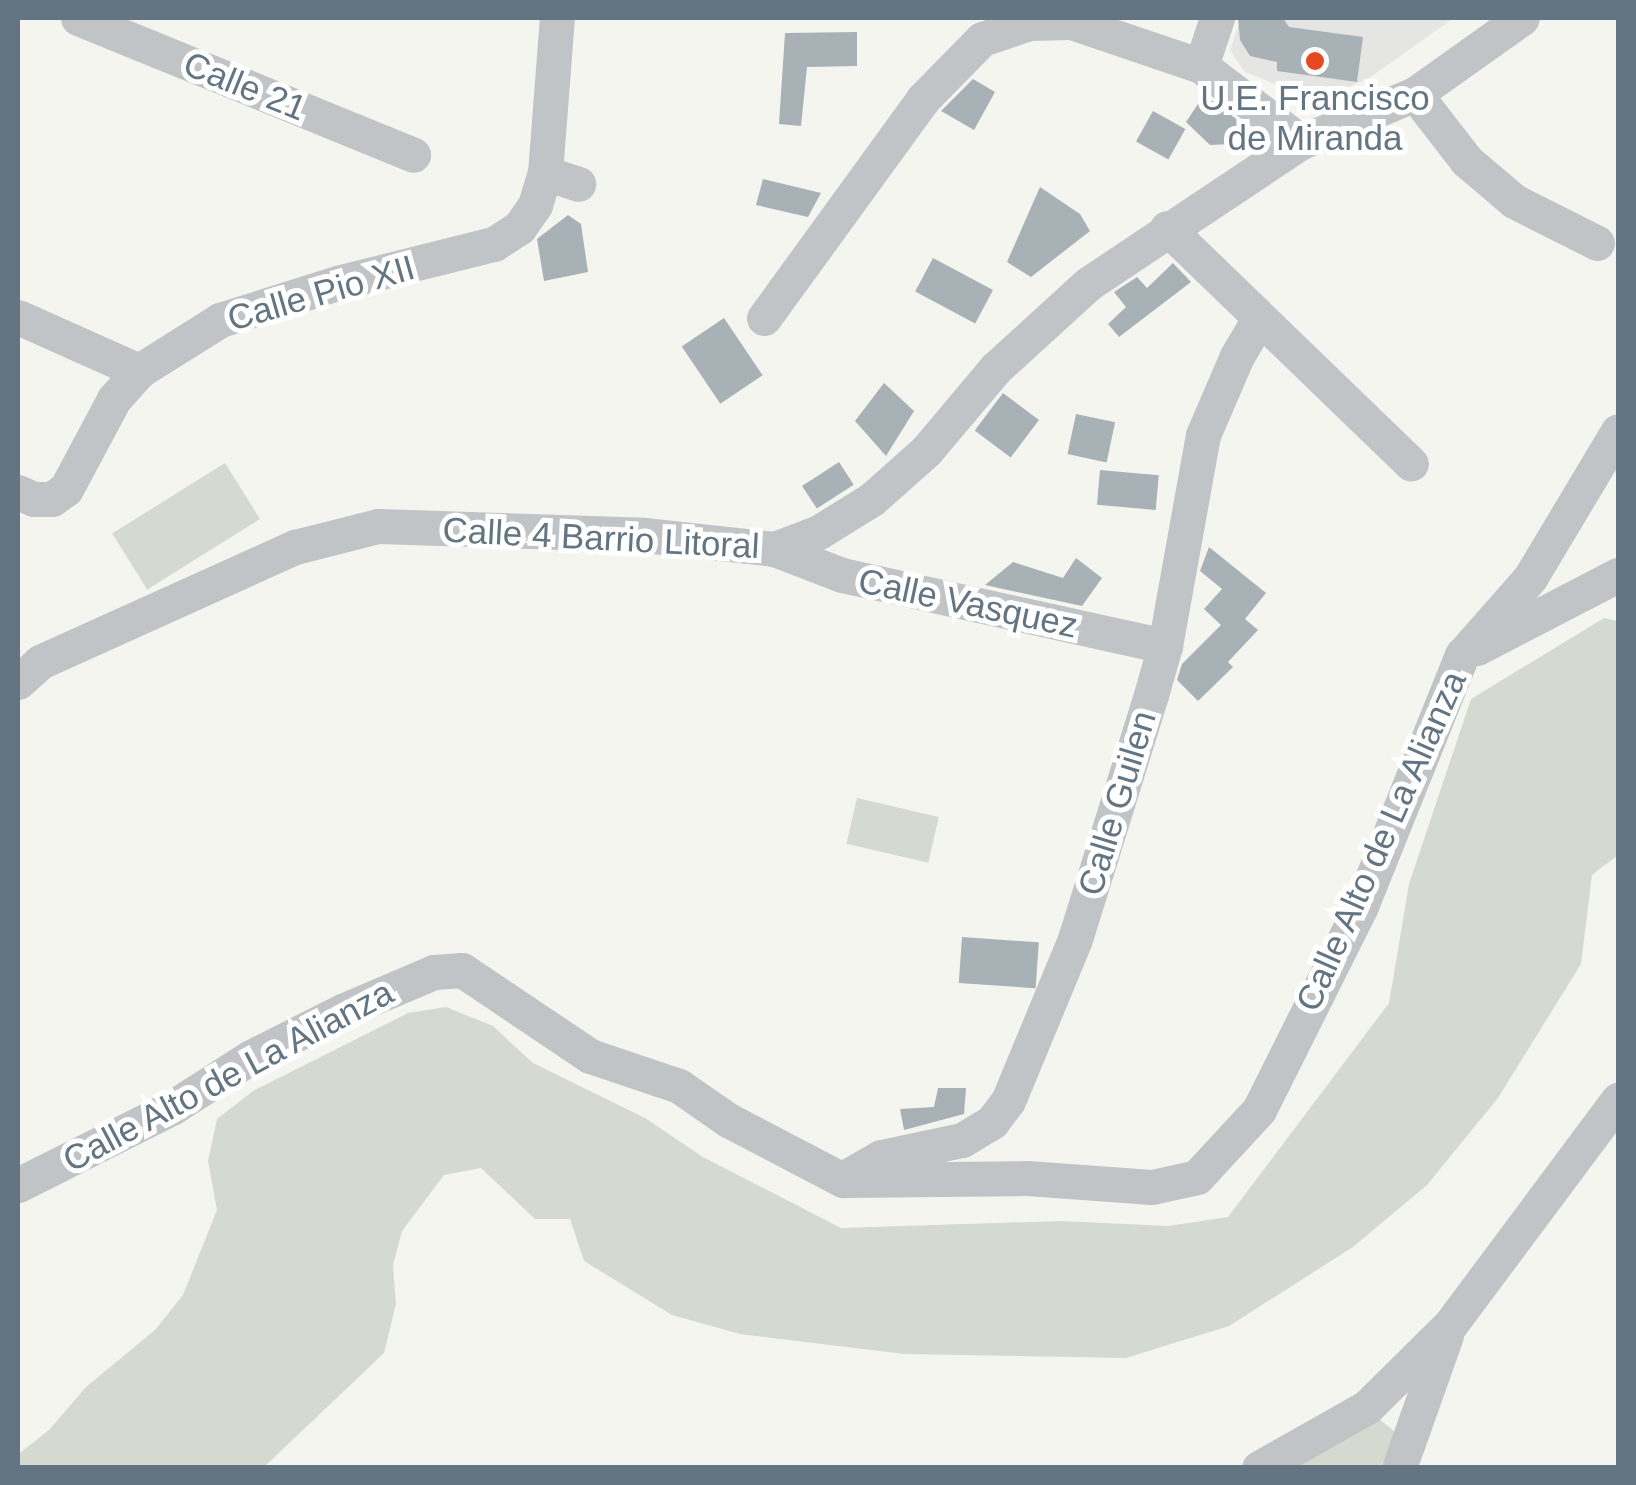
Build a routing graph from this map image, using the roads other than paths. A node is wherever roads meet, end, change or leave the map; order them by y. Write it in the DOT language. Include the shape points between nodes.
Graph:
graph roads {
  1 [pos="78,18"];
  2 [pos="558,18"];
  3 [pos="1216,18"];
  4 [pos="1522,18"];
  5 [pos="1200,66"];
  6 [pos="1414,94"];
  7 [pos="1301,142"];
  8 [pos="413,155"];
  9 [pos="1167,228"];
  10 [pos="1597,242"];
  11 [pos="18,317"];
  12 [pos="764,318"];
  13 [pos="1259,320"];
  14 [pos="139,371"];
  15 [pos="1618,431"];
  16 [pos="1411,464"];
  17 [pos="18,492"];
  18 [pos="774,548"];
  19 [pos="1618,575"];
  20 [pos="1165,646"];
  21 [pos="1462,656"];
  22 [pos="20,674"];
  23 [pos="1618,1100"];
  24 [pos="843,1180"];
  25 [pos="18,1185"];
  26 [pos="1450,1325"];
  27 [pos="1258,1468"];
  28 [pos="1399,1468"];
  1 -- 8 [label="street, Calle 21"];
  2 -- 14 [label="street, Calle Pio XII" via="562,178 519,228 494,244 220,320"];
  3 -- 5 [label="street"];
  4 -- 6 [label="street, Calle 4 Barrio Litoral"];
  5 -- 7 [label="street"];
  5 -- 12 [label="street" via="1071,22 1029,23 982,38 923,99"];
  6 -- 7 [label="street, Calle 4 Barrio Litoral"];
  6 -- 10 [label="street" via="1467,161 1514,201"];
  7 -- 9 [label="street, Calle 4 Barrio Litoral"];
  9 -- 13 [label="street"];
  9 -- 18 [label="street, Calle 4 Barrio Litoral" via="1088,284 1009,356 926,452 872,499 819,532"];
  11 -- 14 [label="street"];
  13 -- 16 [label="street"];
  13 -- 20 [label="street, Calle Guilen" via="1203,435"];
  14 -- 17 [label="street, Calle Pio XII" via="114,398 66,488 52,499"];
  15 -- 21 [label="street, Calle Alto de La Alianza" via="1530,578"];
  18 -- 20 [label="street, Calle Vasquez" via="842,575"];
  18 -- 22 [label="street, Calle 4 Barrio Litoral" via="644,535 378,526 294,547"];
  19 -- 21 [label="street"];
  20 -- 24 [label="street, Calle Guilen" via="1075,939 1008,1101 992,1122 962,1140 881,1157"];
  21 -- 24 [label="street, Calle Alto de La Alianza" via="1361,906 1259,1110 1198,1177 1152,1188 1027,1178"];
  23 -- 26 [label="street"];
  24 -- 25 [label="street, Calle Alto de La Alianza" via="728,1120 680,1086 590,1056 462,970 434,972 342,1011"];
  26 -- 27 [label="street" via="1367,1407"];
  26 -- 28 [label="street"];
}
